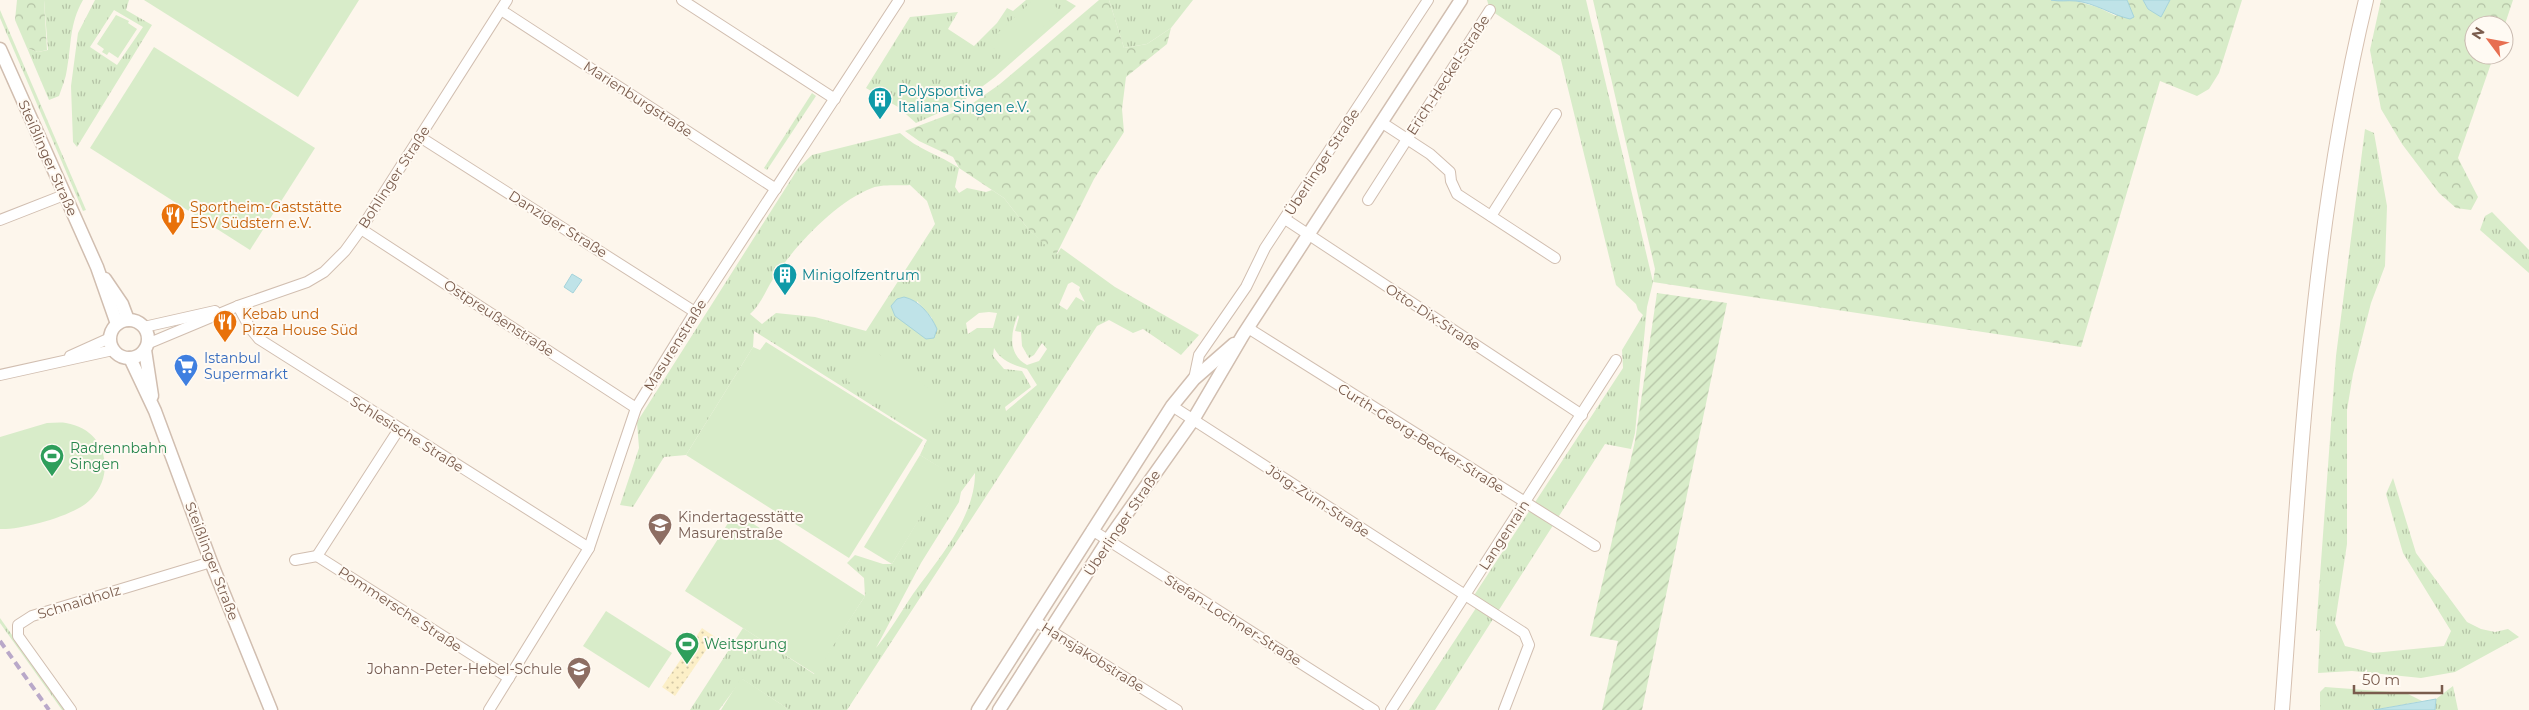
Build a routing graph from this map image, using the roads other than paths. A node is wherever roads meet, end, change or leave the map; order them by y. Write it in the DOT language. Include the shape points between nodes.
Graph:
graph roads {
  1 [pos="507,0"];
  2 [pos="682,0"];
  3 [pos="899,0"];
  4 [pos="1428,0"];
  5 [pos="1461,0"];
  6 [pos="2366,0"];
  7 [pos="501,10"];
  8 [pos="1490,10"];
  9 [pos="0,49"];
  10 [pos="835,99"];
  11 [pos="1556,114"];
  12 [pos="1381,122"];
  13 [pos="420,137"];
  14 [pos="1406,140"];
  15 [pos="776,189"];
  16 [pos="64,195"];
  17 [pos="1368,200"];
  18 [pos="1491,216"];
  19 [pos="1285,219"];
  20 [pos="0,220"];
  21 [pos="362,229"];
  22 [pos="1308,235"];
  23 [pos="1555,258"];
  24 [pos="238,306"];
  25 [pos="695,312"];
  26 [pos="122,322"];
  27 [pos="144,327"];
  28 [pos="1245,332"];
  29 [pos="112,344"];
  30 [pos="146,347"];
  31 [pos="130,358"];
  32 [pos="1616,360"];
  33 [pos="0,375"];
  34 [pos="1194,379"];
  35 [pos="1172,406"];
  36 [pos="636,408"];
  37 [pos="155,411"];
  38 [pos="1582,415"];
  39 [pos="1193,420"];
  40 [pos="399,429"];
  41 [pos="1524,504"];
  42 [pos="1092,530"];
  43 [pos="1108,540"];
  44 [pos="1595,546"];
  45 [pos="589,548"];
  46 [pos="317,556"];
  47 [pos="295,560"];
  48 [pos="211,562"];
  49 [pos="1466,596"];
  50 [pos="1035,621"];
  51 [pos="1050,631"];
  52 [pos="509,678"];
  53 [pos="71,710"];
  54 [pos="271,710"];
  55 [pos="489,710"];
  56 [pos="978,710"];
  57 [pos="1000,710"];
  58 [pos="1177,710"];
  59 [pos="1374,710"];
  60 [pos="1391,710"];
  61 [pos="1504,710"];
  62 [pos="2282,710"];
  1 -- 7 [label="street, Bohlinger Straße"];
  2 -- 10 [label="street"];
  3 -- 10 [label="street, Masurenstraße"];
  4 -- 19 [label="street, Überlinger Straße"];
  5 -- 12 [label="street, Überlinger Straße"];
  6 -- 62 [label="main road" via="2345,104 2317,280"];
  7 -- 13 [label="street, Bohlinger Straße"];
  7 -- 15 [label="street, Marienburgstraße"];
  8 -- 14 [label="street, Erich-Heckel-Straße"];
  9 -- 16 [label="street, Steißlinger Straße"];
  10 -- 15 [label="street, Masurenstraße"];
  11 -- 18 [label="street"];
  12 -- 14 [label="street, Erich-Heckel-Straße"];
  12 -- 22 [label="street, Überlinger Straße"];
  13 -- 21 [label="street, Bohlinger Straße"];
  13 -- 25 [label="street, Danziger Straße"];
  14 -- 17 [label="street, Erich-Heckel-Straße"];
  14 -- 18 [label="street, Erich-Heckel-Straße" via="1430,154 1450,172 1457,194"];
  15 -- 25 [label="street, Masurenstraße"];
  16 -- 20 [label="street"];
  16 -- 26 [label="street, Steißlinger Straße"];
  18 -- 23 [label="street, Erich-Heckel-Straße"];
  19 -- 22 [label="street, Otto-Dix-Straße"];
  19 -- 34 [label="street, Überlinger Straße" via="1265,248 1246,287 1200,355"];
  21 -- 24 [label="street, Bohlinger Straße" via="345,252 308,282"];
  21 -- 36 [label="street, Ostpreußenstraße"];
  22 -- 28 [label="street, Überlinger Straße"];
  22 -- 38 [label="street, Otto-Dix-Straße"];
  24 -- 27 [label="street, Bohlinger Straße"];
  24 -- 30 [label="street, Bohlinger Straße"];
  24 -- 40 [label="street, Schlesische Straße" via="259,339"];
  25 -- 36 [label="street, Masurenstraße"];
  26 -- 27 [label="street" via="137,322"];
  26 -- 29 [label="street"];
  27 -- 30 [label="street, Steißlinger Straße" via="148,335"];
  28 -- 34 [label="street, Überlinger Straße"];
  28 -- 39 [label="street, Überlinger Straße"];
  28 -- 41 [label="street, Curth-Georg-Becker-Straße"];
  29 -- 31 [label="street" via="121,356"];
  29 -- 33 [label="street" via="46,366"];
  30 -- 31 [label="street"];
  30 -- 37 [label="street, Steißlinger Straße"];
  31 -- 37 [label="street, Steißlinger Straße"];
  32 -- 38 [label="street, Langenrain"];
  34 -- 35 [label="street, Überlinger Straße"];
  35 -- 39 [label="street, Jörg-Zürn-Straße"];
  35 -- 42 [label="street, Überlinger Straße"];
  36 -- 45 [label="street, Masurenstraße"];
  37 -- 48 [label="street, Steißlinger Straße"];
  38 -- 41 [label="street, Langenrain"];
  39 -- 43 [label="street, Überlinger Straße"];
  39 -- 49 [label="street, Jörg-Zürn-Straße"];
  40 -- 45 [label="street, Schlesische Straße"];
  40 -- 46 [label="street"];
  41 -- 44 [label="street, Curth-Georg-Becker-Straße"];
  41 -- 49 [label="street, Langenrain"];
  42 -- 43 [label="street, Stefan-Lochner-Straße"];
  42 -- 50 [label="street, Überlinger Straße"];
  43 -- 51 [label="street, Überlinger Straße"];
  43 -- 59 [label="street, Stefan-Lochner-Straße"];
  45 -- 52 [label="street, Masurenstraße"];
  46 -- 47 [label="street"];
  46 -- 52 [label="street, Pommersche Straße"];
  48 -- 53 [label="street, Schnaidholz" via="32,616 18,625 18,636"];
  48 -- 54 [label="street, Steißlinger Straße"];
  49 -- 60 [label="street, Langenrain"];
  49 -- 61 [label="street, Jörg-Zürn-Straße" via="1524,633 1529,645"];
  50 -- 51 [label="street, Hansjakobstraße"];
  50 -- 56 [label="street, Überlinger Straße"];
  51 -- 57 [label="street, Überlinger Straße"];
  51 -- 58 [label="street, Hansjakobstraße"];
  52 -- 55 [label="street, Masurenstraße"];
}
